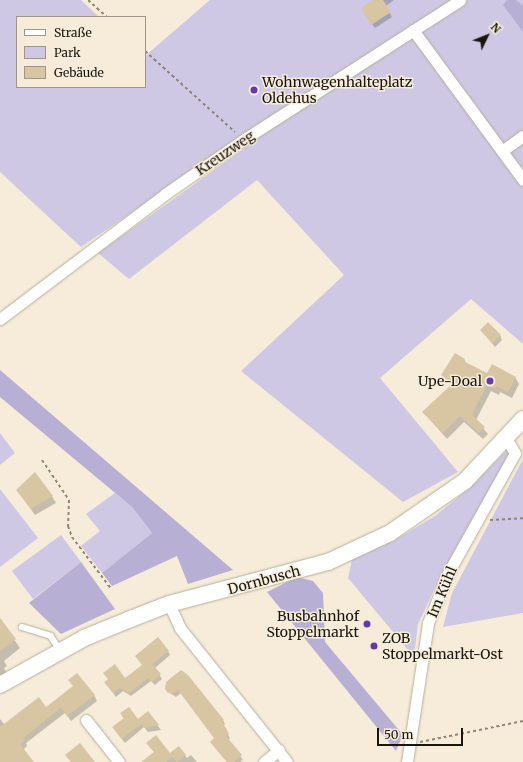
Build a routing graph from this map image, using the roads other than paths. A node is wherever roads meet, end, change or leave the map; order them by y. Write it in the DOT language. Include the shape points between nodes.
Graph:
graph roads {
  1 [pos="460,0"];
  2 [pos="413,30"];
  3 [pos="523,136"];
  4 [pos="502,151"];
  5 [pos="523,180"];
  6 [pos="0,319"];
  7 [pos="523,419"];
  8 [pos="506,438"];
  9 [pos="523,444"];
  10 [pos="515,453"];
  11 [pos="169,604"];
  12 [pos="22,627"];
  13 [pos="60,650"];
  14 [pos="0,685"];
  15 [pos="86,720"];
  16 [pos="278,750"];
  17 [pos="119,762"];
  18 [pos="264,762"];
  19 [pos="287,762"];
  20 [pos="407,762"];
  1 -- 2 [label="street, Kreuzweg"];
  2 -- 4 [label="street"];
  2 -- 6 [label="street, Kreuzweg" via="243,140 152,204"];
  3 -- 4 [label="street"];
  4 -- 5 [label="street"];
  7 -- 8 [label="street, Dornbusch"];
  8 -- 10 [label="street"];
  8 -- 11 [label="street, Dornbusch" via="465,481 371,542 328,562"];
  9 -- 10 [label="street, Im Kühl"];
  10 -- 20 [label="street, Im Kühl" via="448,573 428,623"];
  11 -- 13 [label="street, Dornbusch"];
  11 -- 16 [label="street" via="180,628"];
  12 -- 13 [label="lane" via="51,636"];
  13 -- 14 [label="street, Dornbusch"];
  15 -- 17 [label="street"];
  16 -- 18 [label="street"];
  16 -- 19 [label="street"];
}
